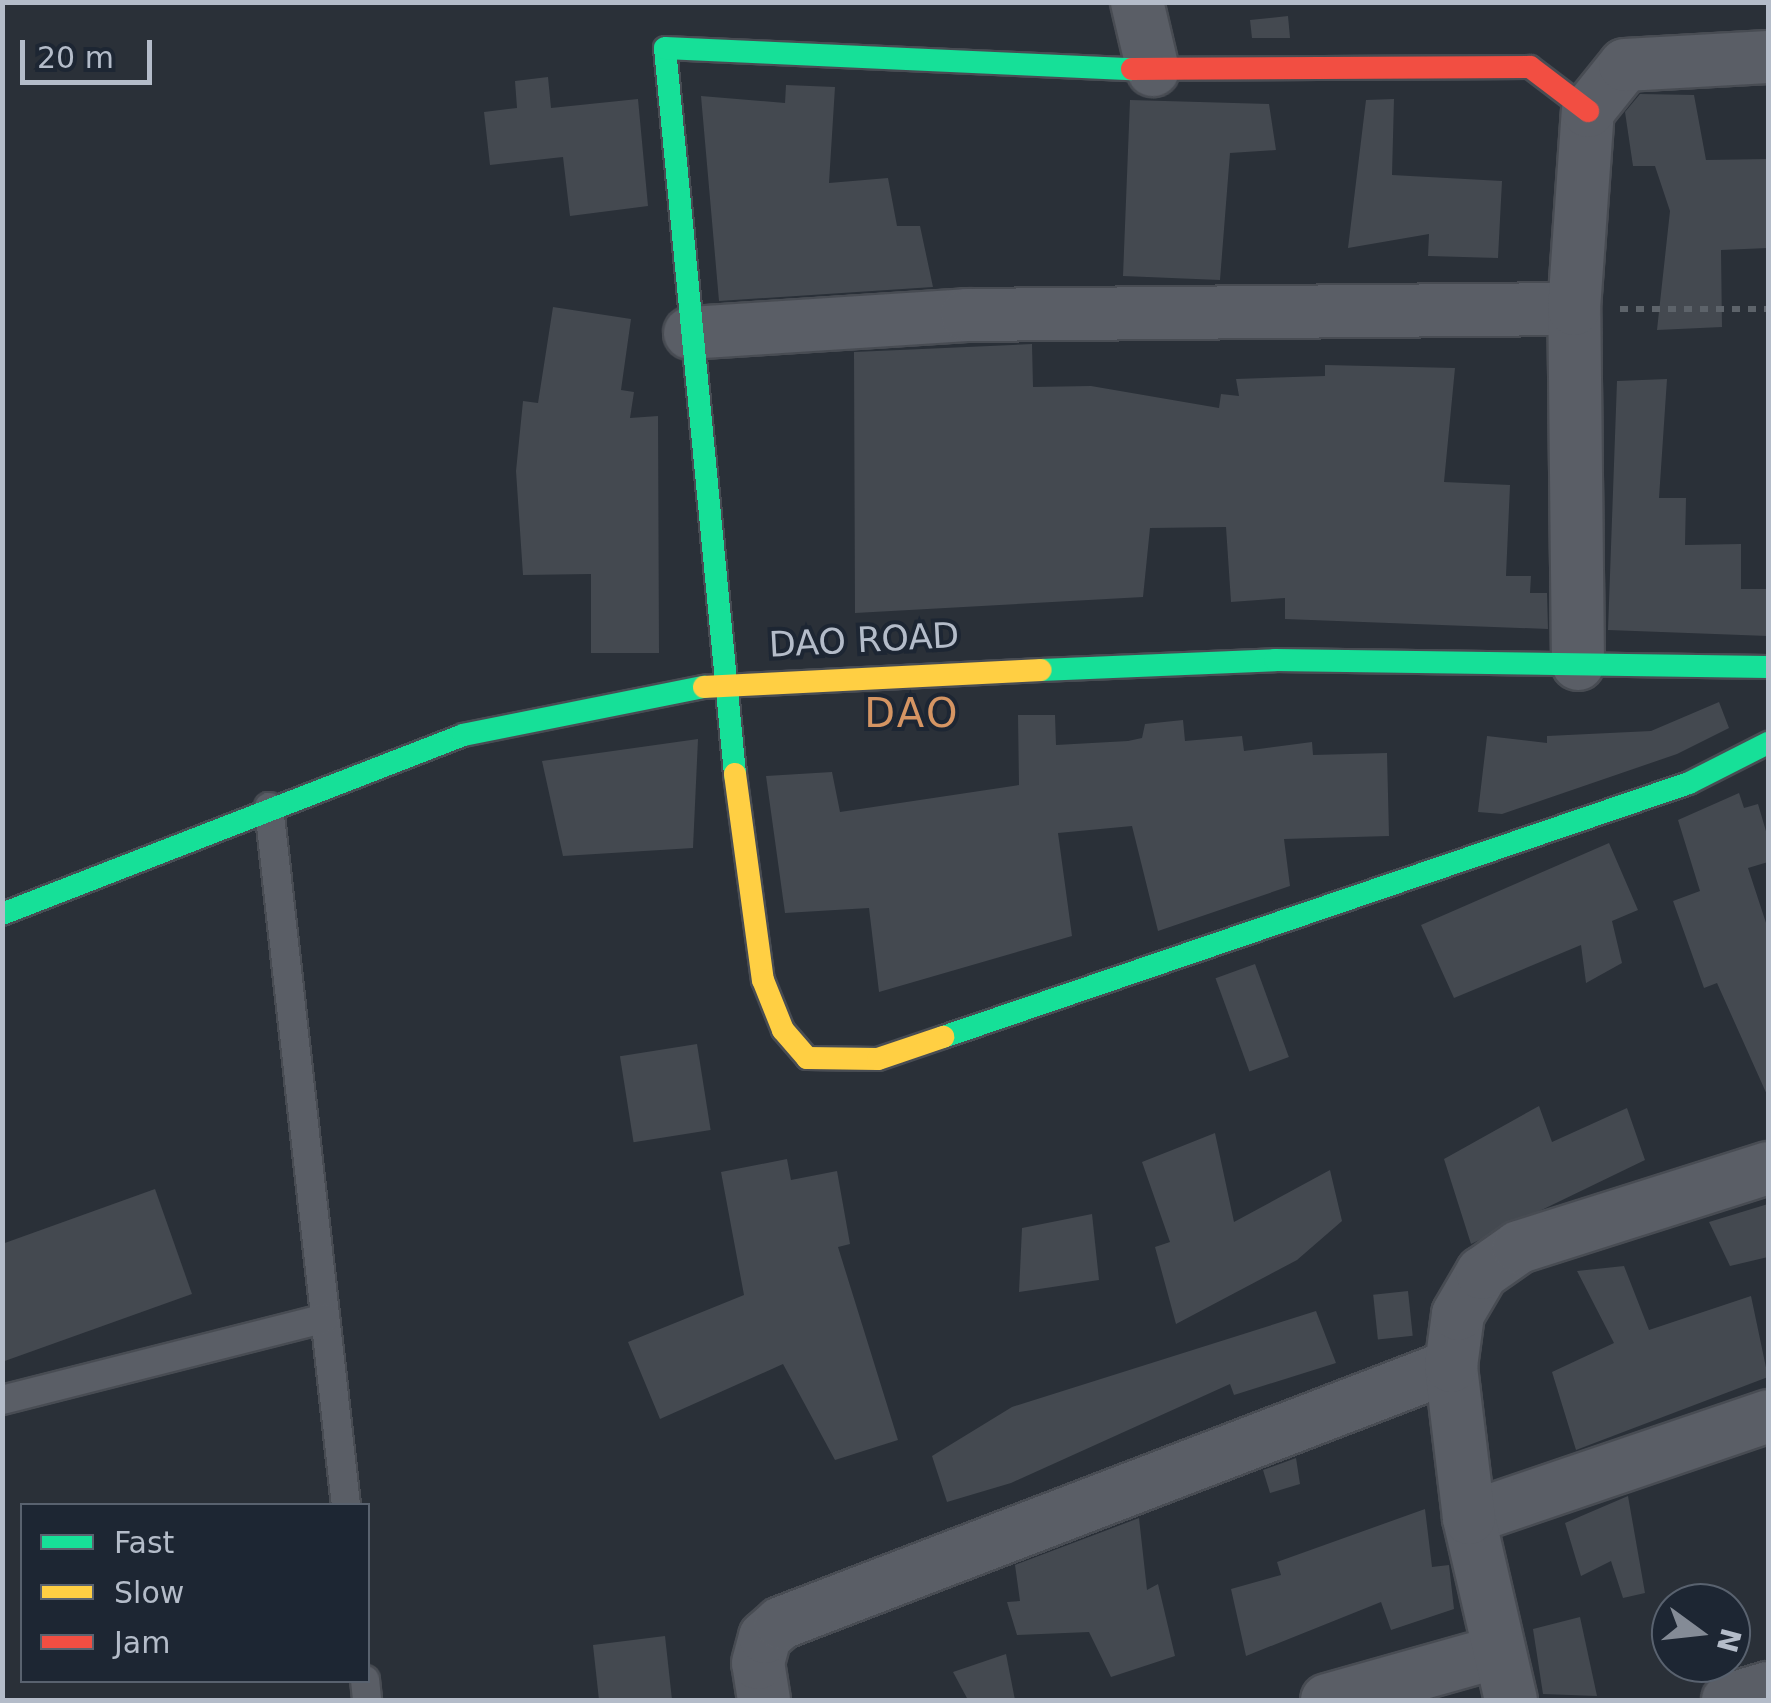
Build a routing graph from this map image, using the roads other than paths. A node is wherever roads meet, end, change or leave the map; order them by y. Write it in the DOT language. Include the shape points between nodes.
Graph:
graph roads {
  1 [pos="1137,2"];
  2 [pos="1768,57"];
  3 [pos="1152,70"];
  4 [pos="1588,111"];
  5 [pos="1574,309"];
  6 [pos="690,334"];
  7 [pos="1578,664"];
  8 [pos="1768,668"];
  9 [pos="722,682"];
  10 [pos="1768,743"];
  11 [pos="269,807"];
  12 [pos="2,914"];
  13 [pos="1768,1168"];
  14 [pos="325,1318"];
  15 [pos="1452,1366"];
  16 [pos="2,1400"];
  17 [pos="1768,1416"];
  18 [pos="346,1503"];
  19 [pos="1469,1518"];
  20 [pos="1504,1676"];
  21 [pos="1768,1688"];
  22 [pos="764,1700"];
  23 [pos="1327,1700"];
  24 [pos="1728,1700"];
  1 -- 3 [label="street"];
  2 -- 4 [label="street" via="1625,64"];
  3 -- 4 [label="street" via="1530,67"];
  3 -- 6 [label="street" via="665,48"];
  4 -- 5 [label="street"];
  5 -- 6 [label="street" via="967,315"];
  5 -- 7 [label="street"];
  6 -- 9 [label="street"];
  7 -- 8 [label="street, DAO ROAD"];
  7 -- 9 [label="street, DAO ROAD" via="1276,660"];
  9 -- 10 [label="street" via="763,980 783,1030 808,1058 841,1065 1009,1017 1689,783"];
  9 -- 11 [label="street, DAO ROAD" via="463,735"];
  11 -- 12 [label="street, DAO ROAD"];
  11 -- 14 [label="lane"];
  13 -- 15 [label="street" via="1519,1248 1482,1273 1458,1314"];
  14 -- 16 [label="lane"];
  14 -- 18 [label="lane"];
  15 -- 19 [label="street"];
  15 -- 22 [label="street" via="782,1623 764,1637 758,1664"];
  17 -- 19 [label="street"];
  19 -- 20 [label="street"];
  20 -- 23 [label="street"];
  21 -- 24 [label="street"];
}
